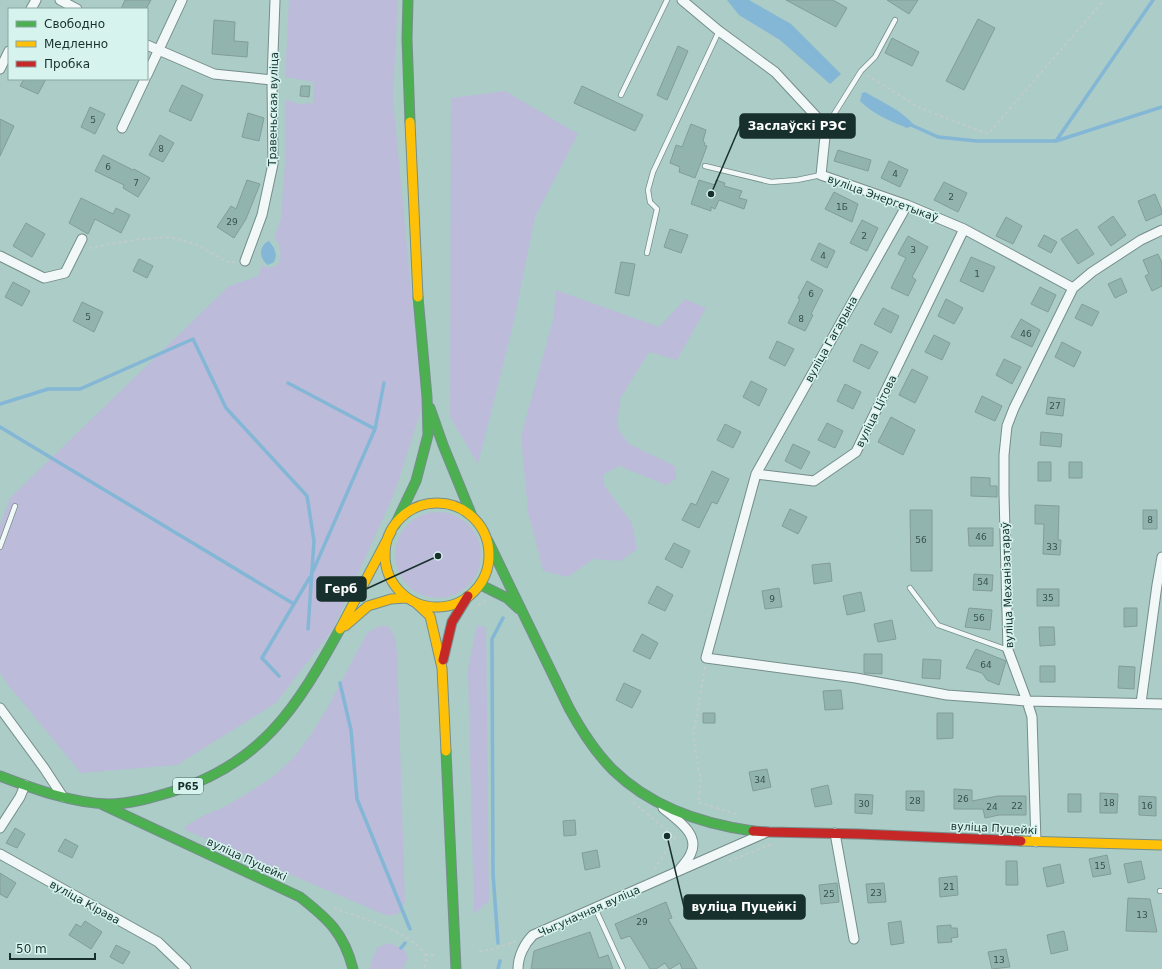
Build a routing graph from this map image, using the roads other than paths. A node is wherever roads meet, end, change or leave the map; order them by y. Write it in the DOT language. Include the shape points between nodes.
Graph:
graph roads {
  1 [pos="60,0"];
  2 [pos="182,0"];
  3 [pos="276,0"];
  4 [pos="408,0"];
  5 [pos="667,0"];
  6 [pos="682,0"];
  7 [pos="75,8"];
  8 [pos="895,20"];
  9 [pos="719,31"];
  10 [pos="148,46"];
  11 [pos="158,51"];
  12 [pos="8,53"];
  13 [pos="0,69"];
  14 [pos="148,73"];
  15 [pos="145,80"];
  16 [pos="272,80"];
  17 [pos="621,95"];
  18 [pos="122,128"];
  19 [pos="826,128"];
  20 [pos="706,166"];
  21 [pos="821,175"];
  22 [pos="907,205"];
  23 [pos="964,229"];
  24 [pos="1162,230"];
  25 [pos="82,239"];
  26 [pos="647,253"];
  27 [pos="0,256"];
  28 [pos="245,261"];
  29 [pos="1073,288"];
  30 [pos="427,397"];
  31 [pos="756,474"];
  32 [pos="15,506"];
  33 [pos="472,516"];
  34 [pos="393,528"];
  35 [pos="488,542"];
  36 [pos="0,547"];
  37 [pos="1162,557"];
  38 [pos="481,585"];
  39 [pos="910,588"];
  40 [pos="468,596"];
  41 [pos="406,598"];
  42 [pos="417,604"];
  43 [pos="525,614"];
  44 [pos="339,632"];
  45 [pos="1008,650"];
  46 [pos="442,668"];
  47 [pos="1027,701"];
  48 [pos="1141,703"];
  49 [pos="1162,704"];
  50 [pos="0,708"];
  51 [pos="0,776"];
  52 [pos="25,785"];
  53 [pos="63,797"];
  54 [pos="100,803"];
  55 [pos="658,803"];
  56 [pos="0,828"];
  57 [pos="766,832"];
  58 [pos="835,833"];
  59 [pos="1036,842"];
  60 [pos="1162,845"];
  61 [pos="0,854"];
  62 [pos="679,870"];
  63 [pos="595,908"];
  64 [pos="854,939"];
  65 [pos="186,969"];
  66 [pos="353,969"];
  67 [pos="456,969"];
  68 [pos="518,969"];
  69 [pos="623,969"];
  1 -- 7 [label="street"];
  2 -- 11 [label="street"];
  3 -- 16 [label="street, Травеньская вуліца"];
  4 -- 30 [label="main road" via="409,110 417,281"];
  5 -- 17 [label="lane"];
  6 -- 9 [label="street"];
  8 -- 19 [label="lane" via="875,57 861,71"];
  9 -- 19 [label="street" via="775,72"];
  9 -- 26 [label="lane" via="653,172 648,190 650,202 657,210"];
  10 -- 11 [label="street"];
  11 -- 14 [label="street"];
  11 -- 16 [label="street" via="214,74"];
  12 -- 13 [label="street"];
  15 -- 18 [label="street"];
  16 -- 28 [label="street, Травеньская вуліца" via="273,164 262,215"];
  19 -- 21 [label="street, вуліца Энергетыкаў"];
  20 -- 21 [label="lane" via="771,182"];
  21 -- 22 [label="street, вуліца Энергетыкаў"];
  22 -- 23 [label="street, вуліца Энергетыкаў"];
  22 -- 31 [label="street, вуліца Гагарына"];
  23 -- 29 [label="street, вуліца Энергетыкаў"];
  23 -- 31 [label="street, вуліца Цітова" via="856,452 814,481"];
  24 -- 29 [label="street, вуліца Механізатараў" via="1141,240 1092,272"];
  25 -- 27 [label="street" via="65,273 44,278"];
  29 -- 45 [label="street, вуліца Механізатараў" via="1007,426 1004,494"];
  30 -- 33 [label="main road"];
  30 -- 34 [label="main road" via="428,435 416,481"];
  31 -- 47 [label="street" via="706,658 856,678 946,696"];
  32 -- 36 [label="lane"];
  33 -- 34 [label="main road, Р65" via="460,508 446,504 431,504 405,514"];
  33 -- 35 [label="main road, Р65" via="482,528"];
  34 -- 41 [label="main road, Р65" via="386,546 385,561 396,588"];
  34 -- 44 [label="main road, Р65"];
  35 -- 38 [label="main road, Р65" via="490,557"];
  35 -- 43 [label="main road, вуліца Пуцейкі"];
  37 -- 48 [label="street"];
  38 -- 40 [label="main road, Р65"];
  38 -- 43 [label="main road, вуліца Пуцейкі" via="507,598"];
  39 -- 45 [label="lane" via="938,625"];
  40 -- 42 [label="main road, Р65" via="443,606 430,608"];
  40 -- 46 [label="main road, Р65" via="452,622"];
  41 -- 42 [label="main road, Р65"];
  41 -- 44 [label="main road, Р65" via="368,606"];
  42 -- 46 [label="main road, Р65" via="430,616"];
  43 -- 55 [label="main road, вуліца Пуцейкі" via="572,713 601,757 636,789"];
  44 -- 54 [label="main road, Р65" via="294,706 257,747 210,776 164,794 130,802"];
  45 -- 47 [label="street, вуліца Механізатараў"];
  46 -- 67 [label="main road, Р65"];
  47 -- 48 [label="street"];
  47 -- 59 [label="street, вуліца Механізатараў" via="1032,717"];
  48 -- 49 [label="street"];
  50 -- 53 [label="street"];
  51 -- 52 [label="main road, Р65"];
  52 -- 53 [label="main road, Р65"];
  52 -- 56 [label="street" via="20,798"];
  53 -- 54 [label="main road, Р65"];
  54 -- 66 [label="main road, вуліца Пуцейкі" via="300,897 325,917 339,934"];
  55 -- 57 [label="main road, вуліца Пуцейкі" via="705,821"];
  55 -- 62 [label="street" via="683,825 693,840 691,855"];
  57 -- 58 [label="main road, вуліца Пуцейкі"];
  57 -- 62 [label="street, Чыгуначная вуліца"];
  58 -- 59 [label="main road, вуліца Пуцейкі"];
  58 -- 64 [label="street"];
  59 -- 60 [label="main road, вуліца Пуцейкі"];
  61 -- 65 [label="street, вуліца Кірава" via="158,942"];
  62 -- 63 [label="street, Чыгуначная вуліца"];
  63 -- 68 [label="street, Чыгуначная вуліца" via="533,935 523,948"];
  63 -- 69 [label="lane"];
}
